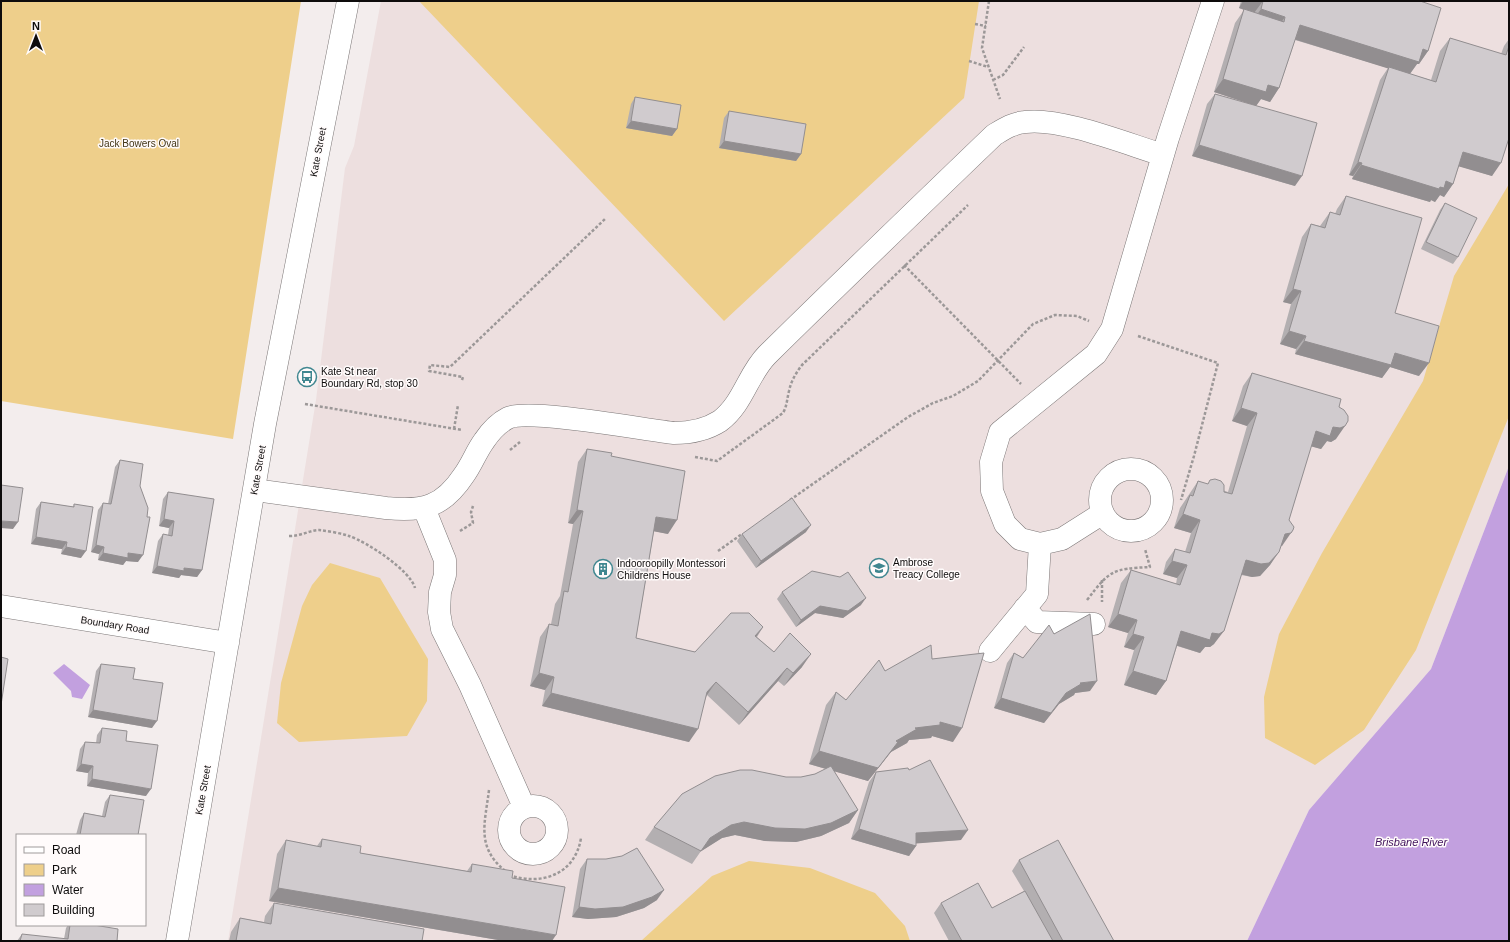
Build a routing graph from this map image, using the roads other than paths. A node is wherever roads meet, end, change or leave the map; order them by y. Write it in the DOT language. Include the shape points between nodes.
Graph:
graph roads {
  1 [pos="348,1"];
  2 [pos="1213,1"];
  3 [pos="1163,155"];
  4 [pos="254,490"];
  5 [pos="424,508"];
  6 [pos="1103,513"];
  7 [pos="1040,544"];
  8 [pos="1,606"];
  9 [pos="1025,608"];
  10 [pos="1094,624"];
  11 [pos="228,643"];
  12 [pos="990,651"];
  13 [pos="524,807"];
  14 [pos="177,941"];
  1 -- 4 [label="street, Kate Street"];
  2 -- 3 [label="street"];
  3 -- 5 [label="street" via="1057,123 1025,122 1007,126 994,135 766,356 732,410 720,421 704,429 674,433 545,416 509,417 488,435 465,474 446,498 436,505"];
  3 -- 7 [label="street" via="1112,329 1096,354 1000,432 991,462 992,491 1005,524 1020,539"];
  4 -- 5 [label="street" via="406,510"];
  4 -- 11 [label="street, Kate Street"];
  5 -- 13 [label="street" via="445,560 439,612 442,629 470,685"];
  6 -- 7 [label="street" via="1062,539"];
  7 -- 9 [label="street" via="1037,594"];
  8 -- 11 [label="street, Boundary Road"];
  9 -- 10 [label="street" via="1037,622"];
  9 -- 12 [label="street"];
  11 -- 14 [label="street, Kate Street"];
}
